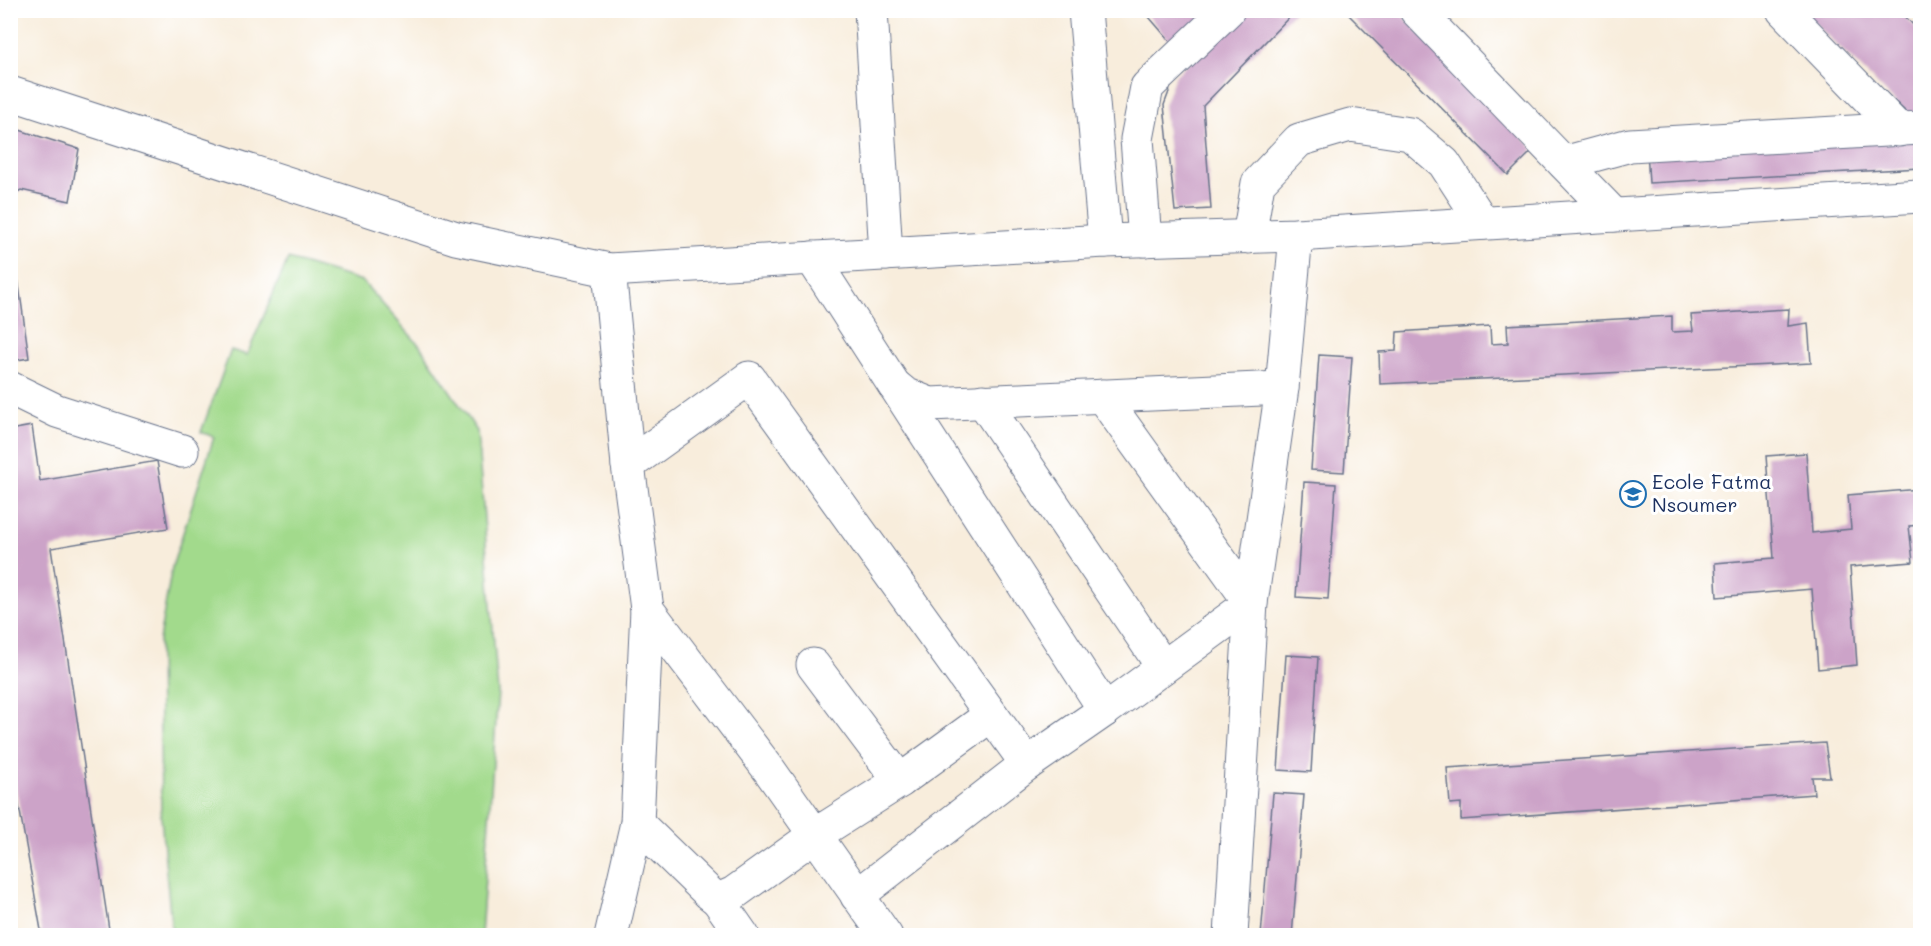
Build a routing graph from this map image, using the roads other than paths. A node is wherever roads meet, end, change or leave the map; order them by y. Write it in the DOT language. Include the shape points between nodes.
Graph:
graph roads {
  1 [pos="871,10"];
  2 [pos="1085,10"];
  3 [pos="1228,10"];
  4 [pos="1416,10"];
  5 [pos="1783,10"];
  6 [pos="10,93"];
  7 [pos="1910,129"];
  8 [pos="1564,164"];
  9 [pos="1920,196"];
  10 [pos="1614,215"];
  11 [pos="1483,223"];
  12 [pos="1296,235"];
  13 [pos="1249,237"];
  14 [pos="1145,240"];
  15 [pos="1105,241"];
  16 [pos="886,254"];
  17 [pos="812,258"];
  18 [pos="609,270"];
  19 [pos="894,385"];
  20 [pos="10,388"];
  21 [pos="1282,388"];
  22 [pos="1102,396"];
  23 [pos="983,401"];
  24 [pos="182,450"];
  25 [pos="628,465"];
  26 [pos="1251,603"];
  27 [pos="647,609"];
  28 [pos="813,665"];
  29 [pos="1163,667"];
  30 [pos="1105,710"];
  31 [pos="991,715"];
  32 [pos="1027,764"];
  33 [pos="900,781"];
  34 [pos="637,823"];
  35 [pos="815,835"];
  36 [pos="857,896"];
  37 [pos="718,900"];
  38 [pos="611,935"];
  39 [pos="743,936"];
  40 [pos="886,936"];
  41 [pos="1231,936"];
  1 -- 16 [label="street"];
  2 -- 15 [label="street"];
  3 -- 14 [label="street" via="1147,87 1137,139"];
  4 -- 8 [label="street"];
  5 -- 7 [label="street"];
  6 -- 18 [label="street" via="456,238"];
  7 -- 8 [label="street" via="1630,145"];
  8 -- 10 [label="street"];
  9 -- 10 [label="street"];
  10 -- 11 [label="street"];
  11 -- 12 [label="street"];
  11 -- 13 [label="street" via="1444,163 1410,134 1350,125 1299,140 1258,183"];
  12 -- 13 [label="street"];
  12 -- 21 [label="street"];
  13 -- 14 [label="street"];
  14 -- 15 [label="street"];
  15 -- 16 [label="street"];
  16 -- 17 [label="street"];
  17 -- 18 [label="street"];
  17 -- 19 [label="street"];
  18 -- 25 [label="street"];
  19 -- 23 [label="street" via="930,404"];
  19 -- 30 [label="street"];
  20 -- 24 [label="street" via="57,411"];
  21 -- 22 [label="street"];
  21 -- 26 [label="street"];
  22 -- 23 [label="street"];
  22 -- 26 [label="street"];
  23 -- 29 [label="street"];
  25 -- 27 [label="street"];
  25 -- 31 [label="street" via="748,378"];
  26 -- 29 [label="street"];
  26 -- 41 [label="street"];
  27 -- 34 [label="street"];
  27 -- 35 [label="street"];
  28 -- 33 [label="street"];
  29 -- 30 [label="street"];
  30 -- 32 [label="street"];
  31 -- 32 [label="street"];
  31 -- 33 [label="street"];
  32 -- 36 [label="street"];
  33 -- 35 [label="street"];
  34 -- 37 [label="street"];
  34 -- 38 [label="street"];
  35 -- 36 [label="street"];
  35 -- 37 [label="street" via="734,893"];
  36 -- 40 [label="street"];
  37 -- 39 [label="street"];
}
